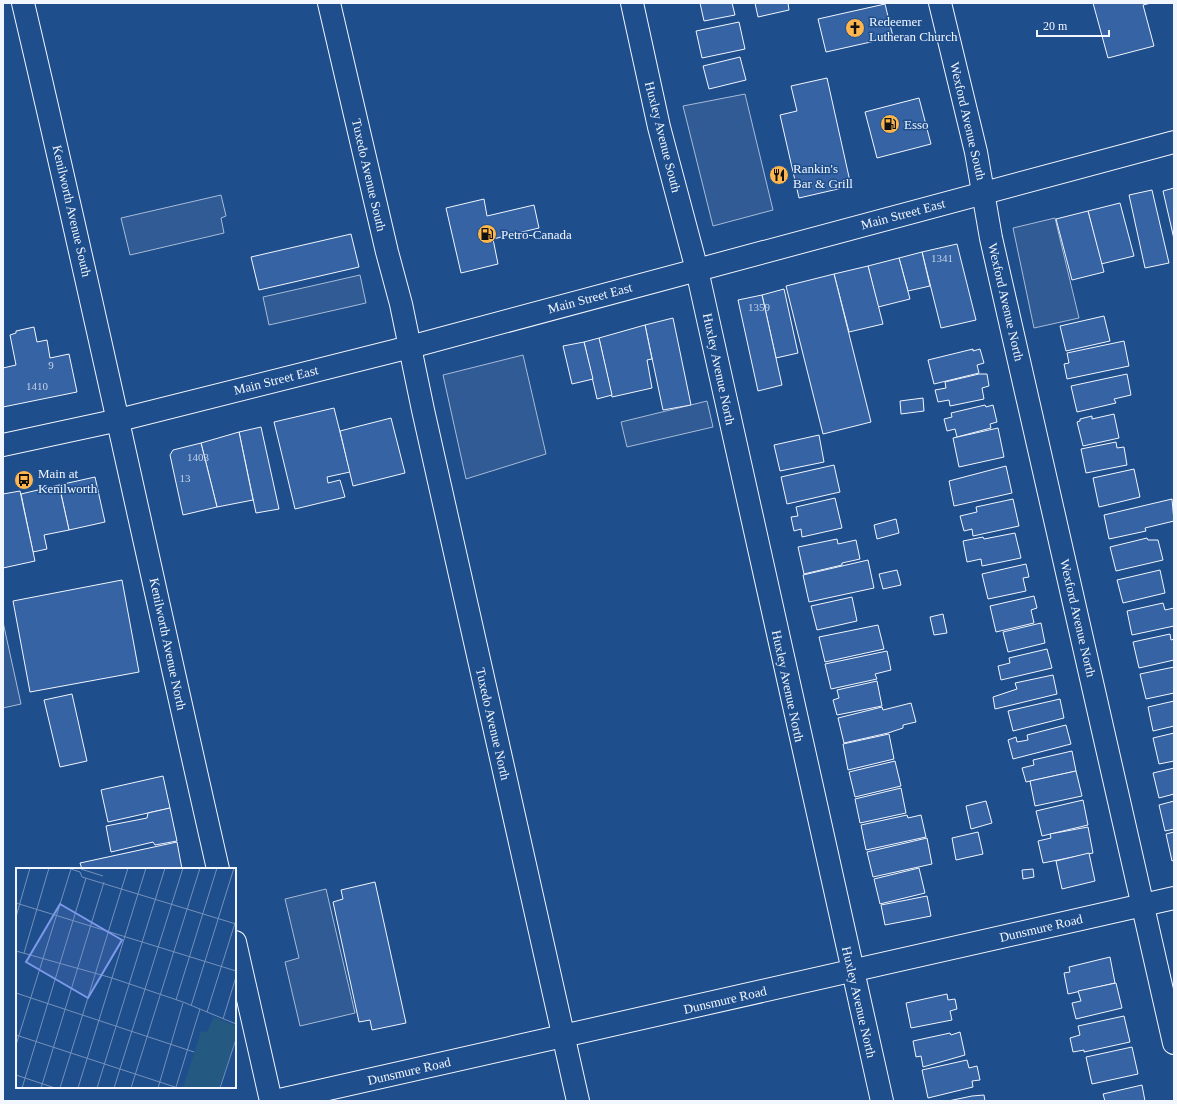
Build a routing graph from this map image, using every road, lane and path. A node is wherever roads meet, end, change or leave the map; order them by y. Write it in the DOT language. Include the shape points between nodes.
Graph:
graph roads {
  1 [pos="23,3"];
  2 [pos="329,3"];
  3 [pos="632,3"];
  4 [pos="940,3"];
  5 [pos="1174,142"];
  6 [pos="984,192"];
  7 [pos="697,270"];
  8 [pos="410,347"];
  9 [pos="119,420"];
  10 [pos="3,444"];
  11 [pos="218,868"];
  12 [pos="1174,898"];
  13 [pos="1143,905"];
  14 [pos="236,946"];
  15 [pos="853,972"];
  16 [pos="563,1037"];
  17 [pos="1174,1043"];
  18 [pos="271,1101"];
  19 [pos="275,1101"];
  20 [pos="578,1101"];
  21 [pos="882,1101"];
  1 -- 9 [label="street, Kenilworth Avenue South"];
  2 -- 8 [label="street, Tuxedo Avenue South"];
  3 -- 7 [label="street, Huxley Avenue South" via="660,127"];
  4 -- 6 [label="street, Wexford Avenue South"];
  5 -- 6 [label="street, Main Street East"];
  6 -- 7 [label="street, Main Street East"];
  6 -- 13 [label="street, Wexford Avenue North" via="991,238"];
  7 -- 8 [label="street, Main Street East"];
  7 -- 15 [label="street, Huxley Avenue North"];
  8 -- 9 [label="street, Main Street East"];
  8 -- 16 [label="street, Tuxedo Avenue North"];
  9 -- 10 [label="street, Main Street East"];
  9 -- 11 [label="street, Kenilworth Avenue North"];
  12 -- 13 [label="street, Dunsmure Road"];
  13 -- 15 [label="street, Dunsmure Road"];
  13 -- 17 [label="street, Wexford Avenue North"];
  14 -- 18 [label="street"];
  15 -- 16 [label="street, Dunsmure Road"];
  15 -- 21 [label="street, Huxley Avenue North"];
  16 -- 19 [label="street, Dunsmure Road"];
  16 -- 20 [label="street, Tuxedo Avenue North"];
}
